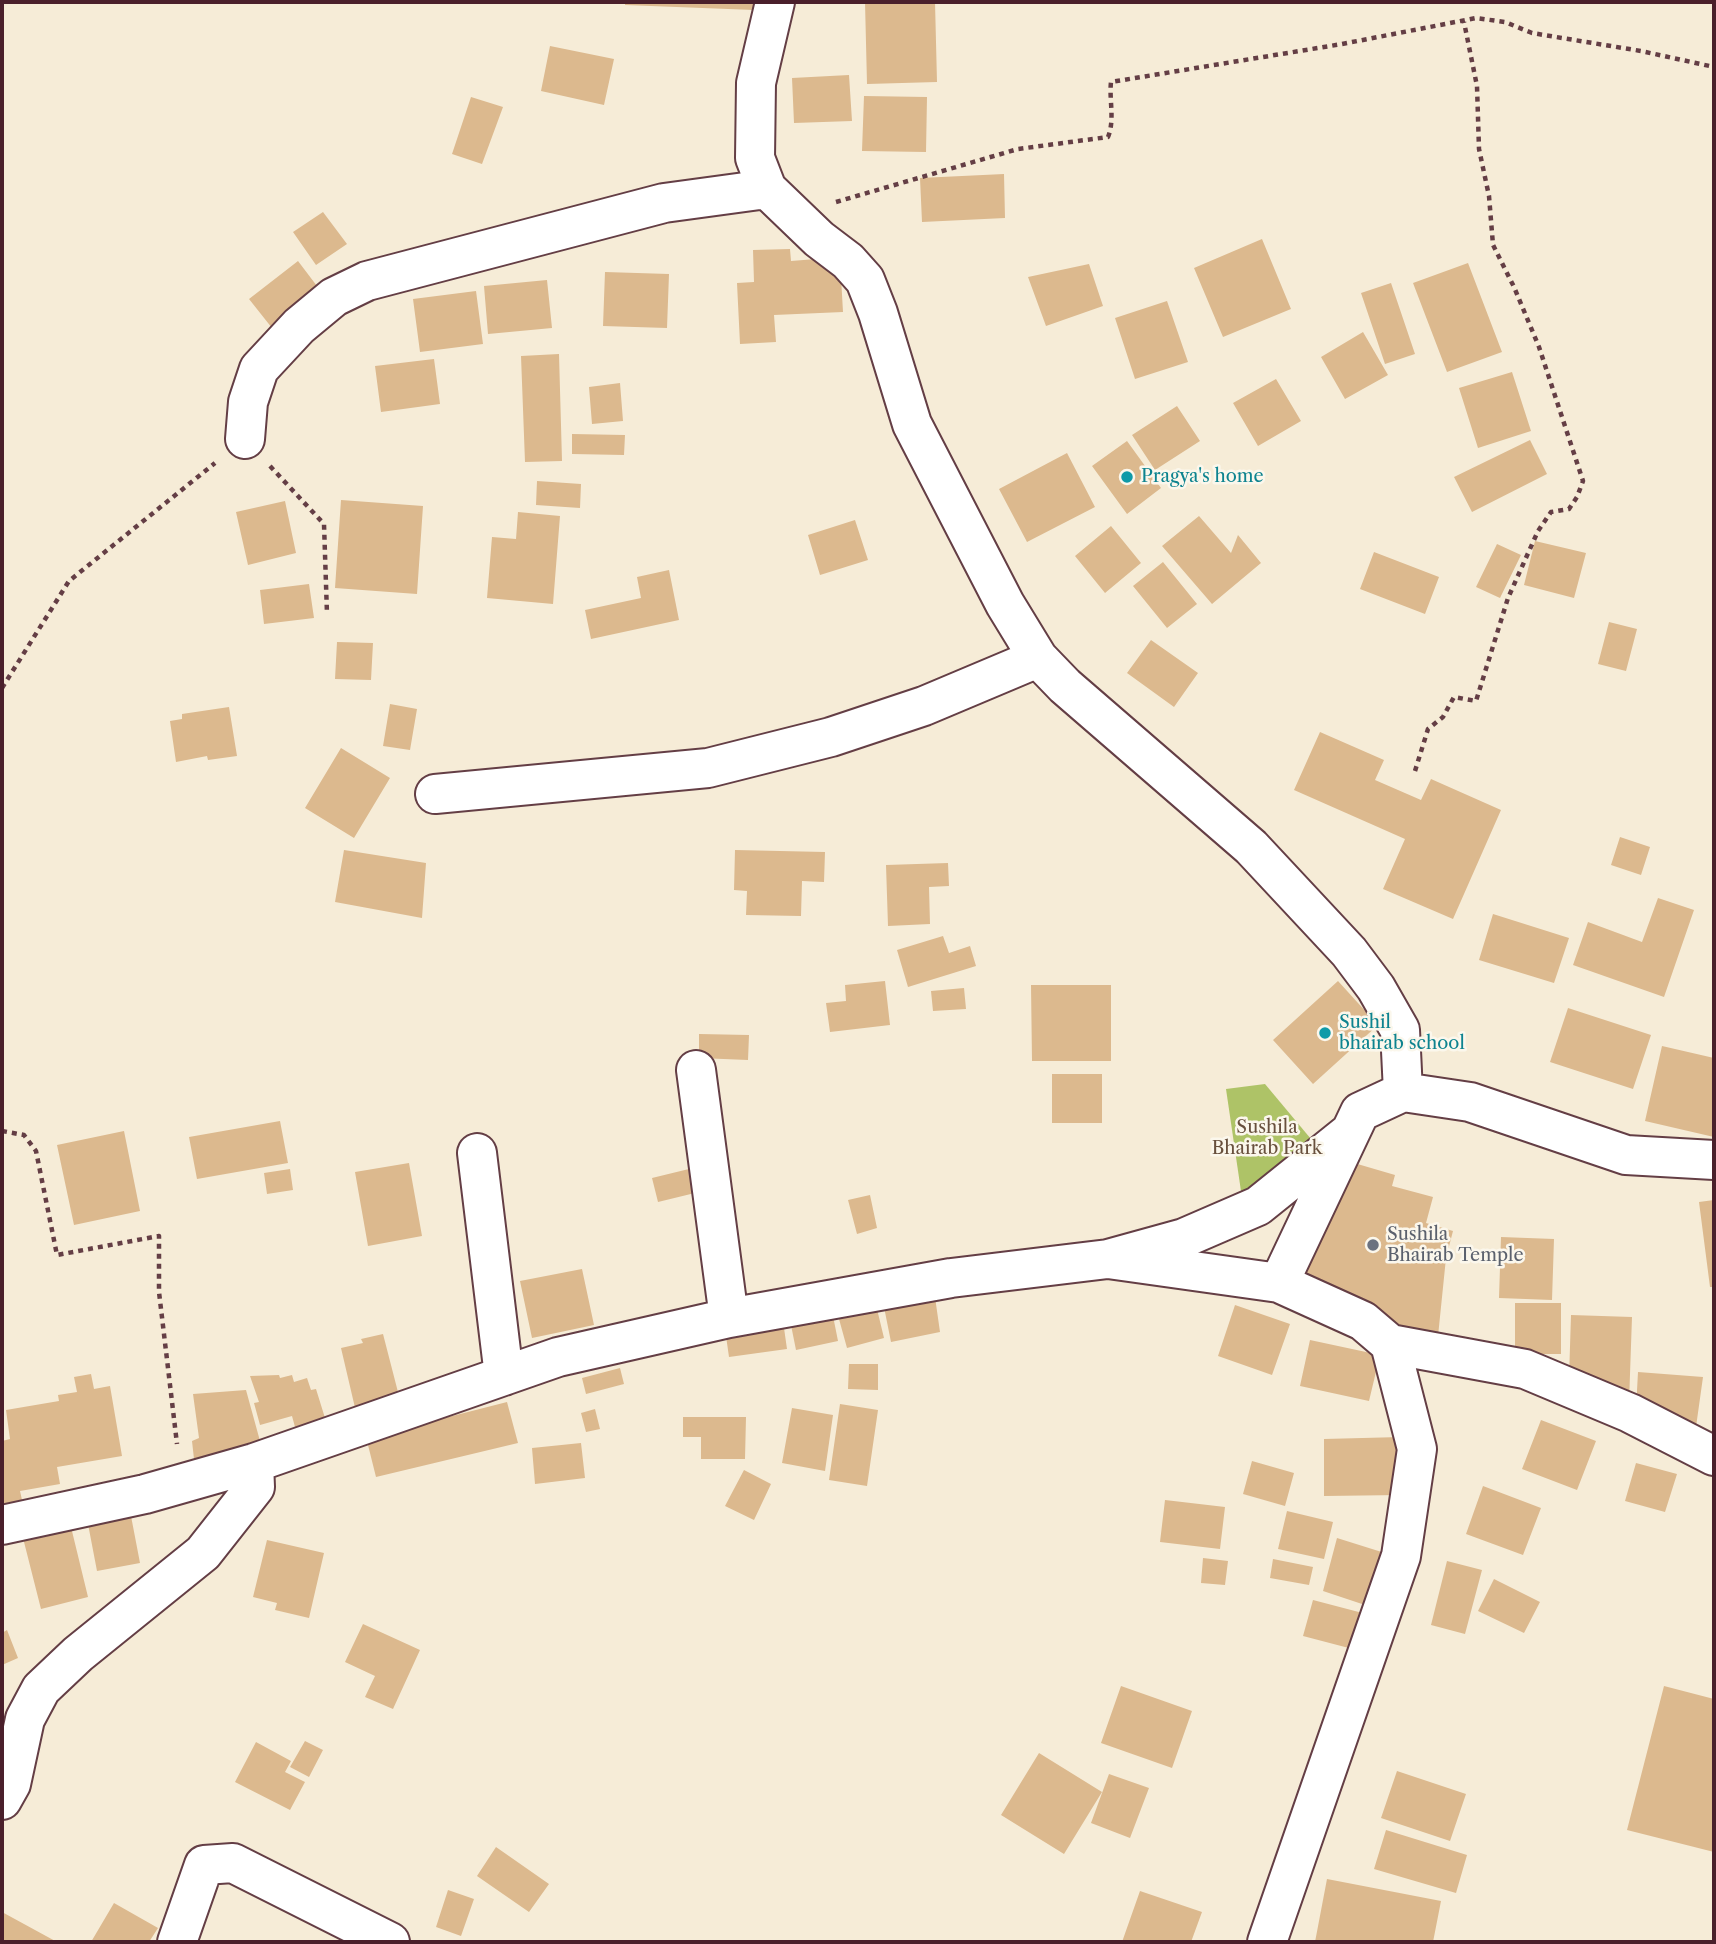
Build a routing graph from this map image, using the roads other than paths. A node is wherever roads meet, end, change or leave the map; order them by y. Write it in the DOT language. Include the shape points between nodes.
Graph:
graph roads {
  1 [pos="775,2"];
  2 [pos="780,201"];
  3 [pos="245,439"];
  4 [pos="1038,658"];
  5 [pos="435,794"];
  6 [pos="696,1070"];
  7 [pos="1403,1092"];
  8 [pos="1350,1132"];
  9 [pos="477,1153"];
  10 [pos="1714,1160"];
  11 [pos="1108,1259"];
  12 [pos="1279,1283"];
  13 [pos="729,1318"];
  14 [pos="1390,1344"];
  15 [pos="504,1376"];
  16 [pos="1714,1456"];
  17 [pos="254,1462"];
  18 [pos="2,1525"];
  19 [pos="2,1800"];
  20 [pos="177,1942"];
  21 [pos="390,1942"];
  22 [pos="1267,1942"];
  1 -- 2 [label="street" via="756,83 755,158"];
  2 -- 3 [label="street" via="664,203 367,281 334,297 259,369 248,402"];
  2 -- 4 [label="street" via="865,280 912,424"];
  4 -- 5 [label="street" via="913,710 831,737 708,768"];
  4 -- 7 [label="street" via="1251,847 1349,952 1399,1030"];
  6 -- 13 [label="street"];
  7 -- 8 [label="street" via="1360,1112"];
  7 -- 10 [label="street" via="1470,1102 1626,1155"];
  8 -- 11 [label="street" via="1258,1206 1184,1238"];
  8 -- 12 [label="street"];
  9 -- 15 [label="street"];
  11 -- 12 [label="street"];
  11 -- 13 [label="street" via="951,1278"];
  12 -- 14 [label="street" via="1363,1321"];
  13 -- 15 [label="street" via="558,1357"];
  14 -- 16 [label="street" via="1525,1369 1630,1413"];
  14 -- 22 [label="street" via="1417,1449 1401,1556"];
  15 -- 17 [label="street"];
  17 -- 18 [label="street" via="145,1494"];
  17 -- 19 [label="street" via="255,1487 203,1553 41,1689 25,1719 11,1784"];
  20 -- 21 [label="street" via="204,1865 233,1863"];
}
